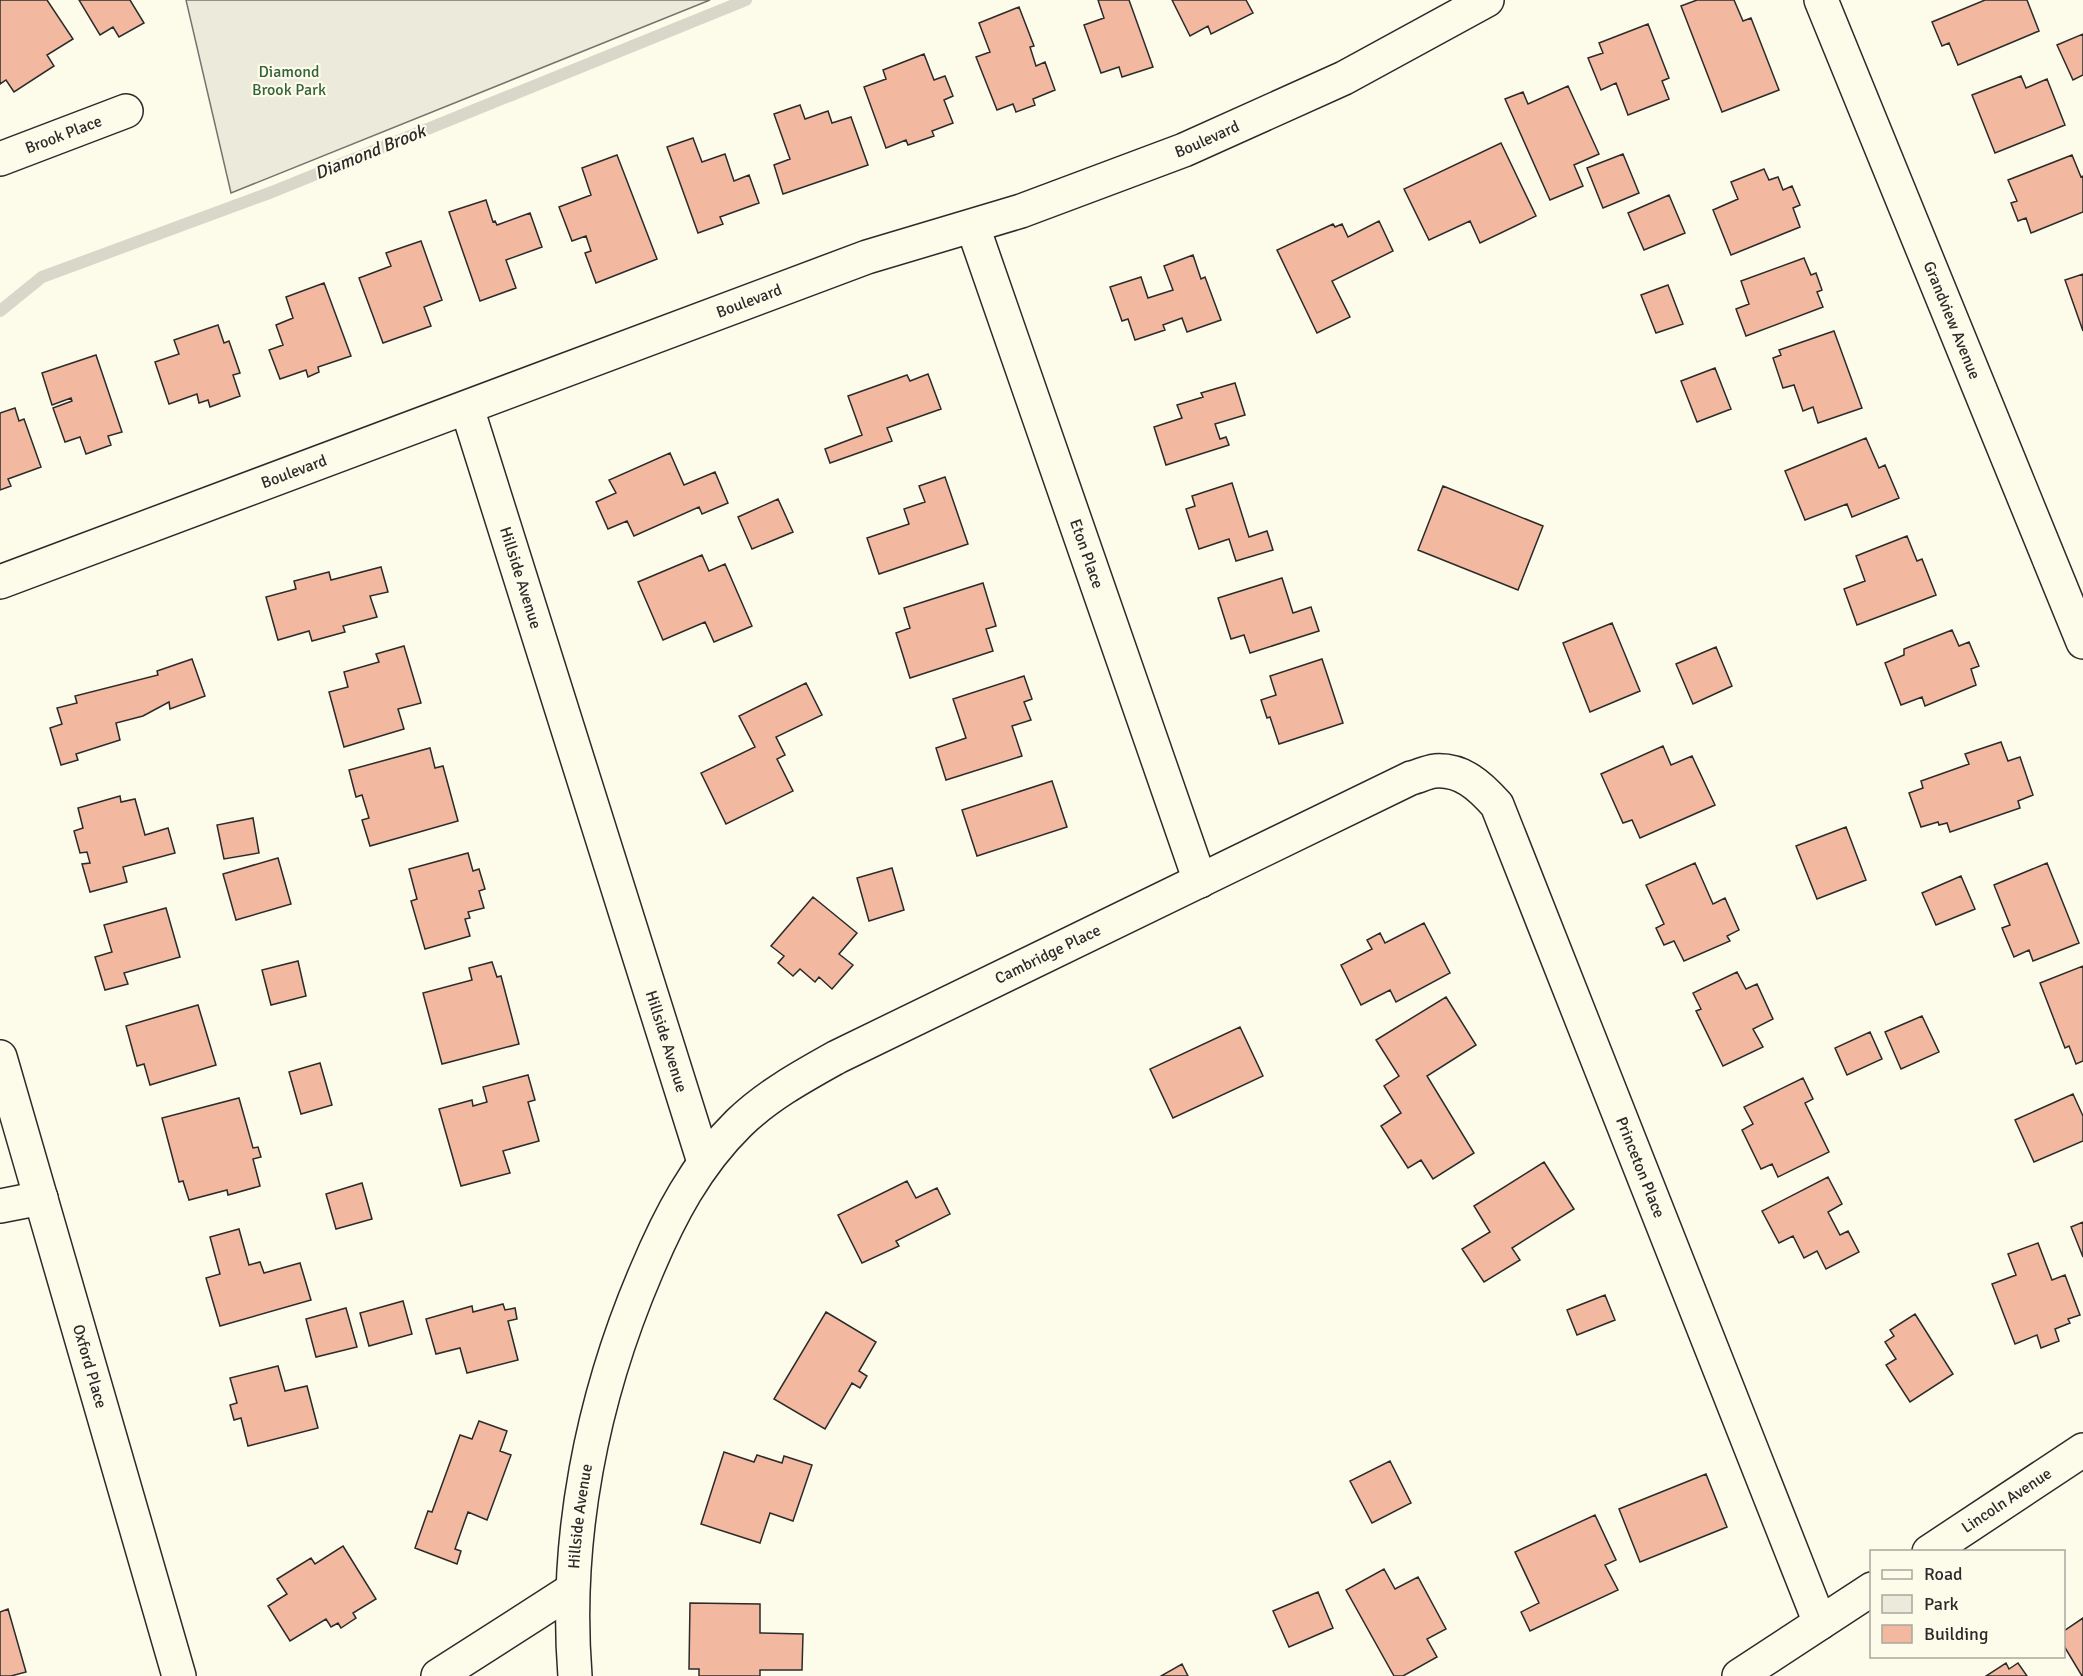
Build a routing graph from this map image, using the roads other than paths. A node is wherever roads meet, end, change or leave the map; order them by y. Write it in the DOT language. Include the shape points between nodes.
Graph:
graph roads {
  1 [pos="1486,0"];
  2 [pos="1821,0"];
  3 [pos="126,111"];
  4 [pos="0,159"];
  5 [pos="973,227"];
  6 [pos="467,408"];
  7 [pos="0,582"];
  8 [pos="2083,642"];
  9 [pos="1411,778"];
  10 [pos="1200,881"];
  11 [pos="0,1057"];
  12 [pos="704,1162"];
  13 [pos="41,1198"];
  14 [pos="0,1206"];
  15 [pos="2083,1450"];
  16 [pos="1931,1550"];
  17 [pos="572,1590"];
  18 [pos="1870,1590"];
  19 [pos="1820,1623"];
  20 [pos="179,1676"];
  21 [pos="438,1676"];
  22 [pos="574,1676"];
  23 [pos="1739,1676"];
  1 -- 5 [label="street, Boulevard" via="1344,78 1184,150"];
  2 -- 8 [label="street, Grandview Avenue"];
  3 -- 4 [label="street, Brook Place"];
  5 -- 6 [label="street, Boulevard" via="867,257"];
  5 -- 10 [label="street, Eton Place"];
  6 -- 7 [label="street, Boulevard"];
  6 -- 12 [label="street, Hillside Avenue"];
  9 -- 10 [label="street, Cambridge Place"];
  9 -- 19 [label="street, Princeton Place" via="1435,771 1459,774 1480,786 1497,805"];
  10 -- 12 [label="street, Cambridge Place" via="785,1086 740,1122"];
  11 -- 13 [label="street, Oxford Place"];
  12 -- 17 [label="street, Hillside Avenue" via="663,1231 626,1318 598,1408 580,1501"];
  13 -- 14 [label="street"];
  13 -- 20 [label="street, Oxford Place"];
  15 -- 16 [label="street, Lincoln Avenue"];
  17 -- 21 [label="street"];
  17 -- 22 [label="street, Hillside Avenue"];
  18 -- 19 [label="street"];
  19 -- 23 [label="street"];
}
